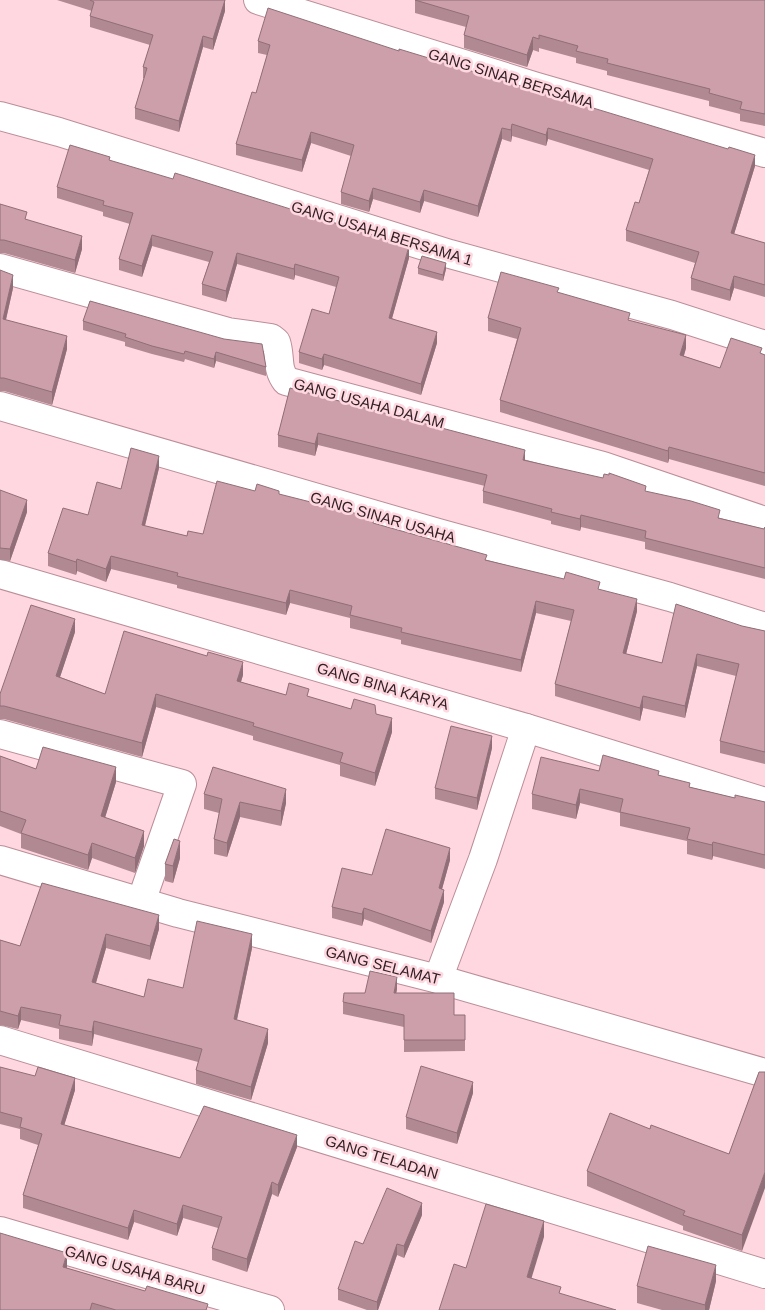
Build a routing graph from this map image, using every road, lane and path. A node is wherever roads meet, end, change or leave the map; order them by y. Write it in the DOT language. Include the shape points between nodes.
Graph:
graph roads {
  1 [pos="258,0"];
  2 [pos="0,116"];
  3 [pos="765,153"];
  4 [pos="0,268"];
  5 [pos="765,345"];
  6 [pos="0,406"];
  7 [pos="765,521"];
  8 [pos="0,574"];
  9 [pos="765,627"];
  10 [pos="526,728"];
  11 [pos="0,734"];
  12 [pos="765,802"];
  13 [pos="0,860"];
  14 [pos="141,902"];
  15 [pos="438,979"];
  16 [pos="0,1040"];
  17 [pos="765,1073"];
  18 [pos="0,1231"];
  19 [pos="765,1274"];
  20 [pos="270,1310"];
  1 -- 3 [label="street, GANG SINAR BERSAMA" via="534,86"];
  2 -- 5 [label="street, GANG USAHA BERSAMA 1" via="450,254 672,315"];
  4 -- 7 [label="street, GANG USAHA DALAM" via="228,332 271,338 276,342 280,373 286,381 603,466"];
  6 -- 9 [label="street, GANG SINAR USAHA" via="438,534 670,596"];
  8 -- 10 [label="street, GANG BINA KARYA"];
  10 -- 12 [label="street, GANG BINA KARYA"];
  10 -- 15 [label="street" via="483,859"];
  11 -- 14 [label="street" via="182,784"];
  13 -- 14 [label="street, GANG SELAMAT"];
  14 -- 15 [label="street, GANG SELAMAT"];
  15 -- 17 [label="street, GANG SELAMAT"];
  16 -- 19 [label="street, GANG TELADAN"];
  18 -- 20 [label="street, GANG USAHA BARU"];
}
